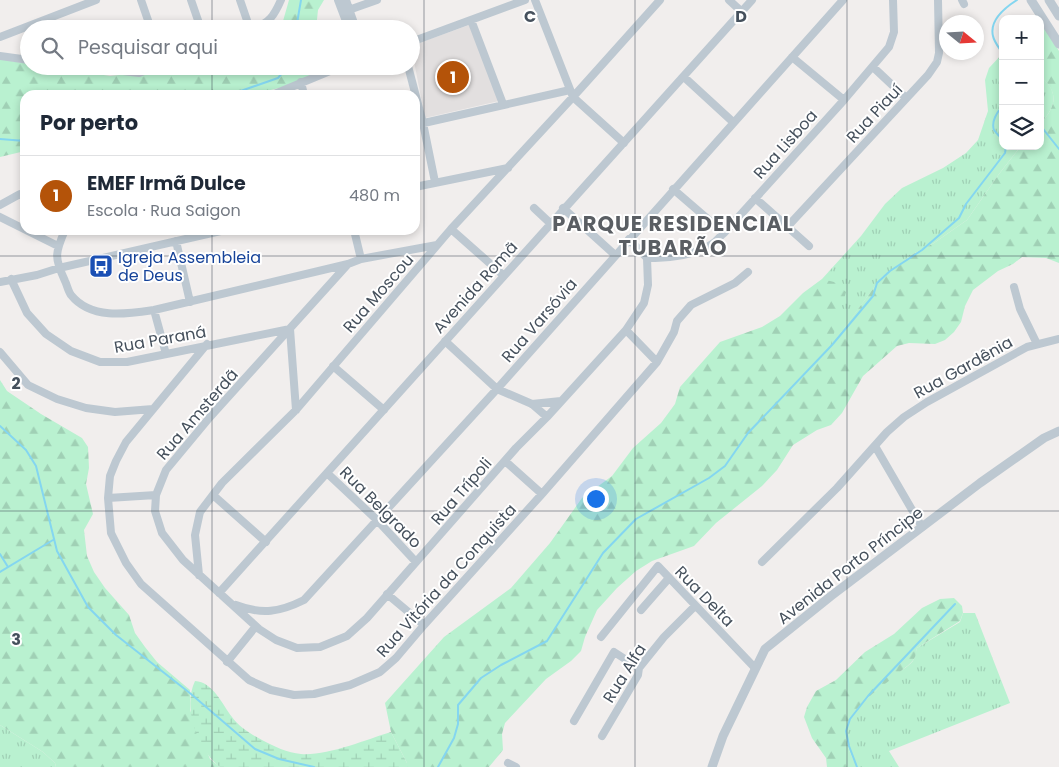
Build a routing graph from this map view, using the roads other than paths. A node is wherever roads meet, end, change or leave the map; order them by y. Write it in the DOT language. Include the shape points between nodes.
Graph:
graph roads {
  1 [pos="94,0"];
  2 [pos="141,0"];
  3 [pos="191,0"];
  4 [pos="240,0"];
  5 [pos="281,0"];
  6 [pos="338,0"];
  7 [pos="346,0"];
  8 [pos="377,0"];
  9 [pos="525,0"];
  10 [pos="535,0"];
  11 [pos="660,0"];
  12 [pos="729,0"];
  13 [pos="752,0"];
  14 [pos="843,0"];
  15 [pos="893,0"];
  16 [pos="938,0"];
  17 [pos="1049,0"];
  18 [pos="515,2"];
  19 [pos="1032,2"];
  20 [pos="346,11"];
  21 [pos="742,12"];
  22 [pos="1059,16"];
  23 [pos="43,20"];
  24 [pos="148,20"];
  25 [pos="199,20"];
  26 [pos="248,20"];
  27 [pos="269,20"];
  28 [pos="348,20"];
  29 [pos="351,20"];
  30 [pos="471,20"];
  31 [pos="20,29"];
  32 [pos="0,37"];
  33 [pos="420,39"];
  34 [pos="1059,44"];
  35 [pos="0,56"];
  36 [pos="792,57"];
  37 [pos="20,59"];
  38 [pos="873,67"];
  39 [pos="319,75"];
  40 [pos="410,75"];
  41 [pos="684,77"];
  42 [pos="301,82"];
  43 [pos="283,90"];
  44 [pos="303,90"];
  45 [pos="413,90"];
  46 [pos="572,93"];
  47 [pos="906,98"];
  48 [pos="844,100"];
  49 [pos="503,104"];
  50 [pos="733,122"];
  51 [pos="420,124"];
  52 [pos="420,128"];
  53 [pos="624,143"];
  54 [pos="508,168"];
  55 [pos="435,182"];
  56 [pos="420,186"];
  57 [pos="673,189"];
  58 [pos="20,195"];
  59 [pos="755,198"];
  60 [pos="0,205"];
  61 [pos="534,208"];
  62 [pos="563,208"];
  63 [pos="0,217"];
  64 [pos="550,223"];
  65 [pos="788,226"];
  66 [pos="20,227"];
  67 [pos="451,228"];
  68 [pos="724,233"];
  69 [pos="36,235"];
  70 [pos="63,235"];
  71 [pos="203,235"];
  72 [pos="355,235"];
  73 [pos="629,239"];
  74 [pos="176,241"];
  75 [pos="437,245"];
  76 [pos="58,246"];
  77 [pos="809,246"];
  78 [pos="615,255"];
  79 [pos="647,258"];
  80 [pos="361,259"];
  81 [pos="348,264"];
  82 [pos="59,268"];
  83 [pos="748,272"];
  84 [pos="503,275"];
  85 [pos="11,279"];
  86 [pos="0,282"];
  87 [pos="1014,288"];
  88 [pos="190,302"];
  89 [pos="154,310"];
  90 [pos="290,328"];
  91 [pos="626,330"];
  92 [pos="1059,339"];
  93 [pos="445,341"];
  94 [pos="207,344"];
  95 [pos="1037,344"];
  96 [pos="0,352"];
  97 [pos="166,354"];
  98 [pos="657,362"];
  99 [pos="333,366"];
  100 [pos="497,389"];
  101 [pos="561,401"];
  102 [pos="532,404"];
  103 [pos="153,409"];
  104 [pos="296,410"];
  105 [pos="384,410"];
  106 [pos="546,417"];
  107 [pos="1059,431"];
  108 [pos="875,446"];
  109 [pos="504,461"];
  110 [pos="327,473"];
  111 [pos="542,494"];
  112 [pos="156,495"];
  113 [pos="213,495"];
  114 [pos="108,498"];
  115 [pos="377,520"];
  116 [pos="922,527"];
  117 [pos="266,542"];
  118 [pos="416,562"];
  119 [pos="762,562"];
  120 [pos="199,575"];
  121 [pos="669,578"];
  122 [pos="219,593"];
  123 [pos="387,594"];
  124 [pos="233,604"];
  125 [pos="695,606"];
  126 [pos="640,610"];
  127 [pos="424,625"];
  128 [pos="256,626"];
  129 [pos="601,637"];
  130 [pos="227,662"];
  131 [pos="639,668"];
  132 [pos="755,668"];
  133 [pos="574,721"];
  134 [pos="602,736"];
  135 [pos="712,767"];
  1 -- 23 [label="street"];
  2 -- 24 [label="street"];
  3 -- 25 [label="street"];
  4 -- 26 [label="street"];
  5 -- 27 [label="street"];
  6 -- 20 [label="street"];
  7 -- 20 [label="street"];
  8 -- 20 [label="street"];
  9 -- 18 [label="street"];
  10 -- 46 [label="street"];
  11 -- 46 [label="street, Rua Moscou"];
  12 -- 21 [label="street"];
  13 -- 21 [label="street, Avenida Romã"];
  14 -- 36 [label="street, Rua Varsóvia"];
  15 -- 38 [label="street, Rua Lisboa" via="893,36 889,48"];
  16 -- 47 [label="street, Rua Piauí" via="938,58 928,75"];
  17 -- 22 [label="street"];
  18 -- 30 [label="street"];
  19 -- 34 [label="street"];
  20 -- 28 [label="street"];
  20 -- 29 [label="street"];
  21 -- 41 [label="street, Avenida Romã"];
  30 -- 33 [label="street"];
  30 -- 49 [label="street"];
  31 -- 32 [label="street"];
  35 -- 37 [label="street"];
  36 -- 48 [label="street"];
  36 -- 50 [label="street, Rua Varsóvia"];
  38 -- 47 [label="street"];
  38 -- 48 [label="street, Rua Lisboa"];
  39 -- 42 [label="street"];
  40 -- 45 [label="street"];
  41 -- 50 [label="street"];
  41 -- 53 [label="street, Avenida Romã"];
  42 -- 43 [label="street"];
  42 -- 44 [label="street"];
  46 -- 49 [label="street"];
  46 -- 53 [label="street"];
  46 -- 54 [label="street, Rua Moscou"];
  47 -- 65 [label="street, Rua Piauí"];
  48 -- 59 [label="street, Rua Lisboa"];
  49 -- 51 [label="street"];
  50 -- 57 [label="street, Rua Varsóvia"];
  52 -- 55 [label="street"];
  53 -- 62 [label="street, Avenida Romã"];
  54 -- 55 [label="street"];
  54 -- 67 [label="street, Rua Moscou"];
  55 -- 56 [label="street"];
  57 -- 68 [label="street"];
  57 -- 73 [label="street, Rua Varsóvia"];
  58 -- 60 [label="street"];
  59 -- 65 [label="street"];
  59 -- 68 [label="street, Rua Lisboa"];
  61 -- 64 [label="street"];
  62 -- 64 [label="street, Avenida Romã"];
  62 -- 78 [label="street"];
  63 -- 66 [label="street"];
  64 -- 84 [label="street, Avenida Romã"];
  65 -- 77 [label="street"];
  67 -- 75 [label="street, Rua Moscou"];
  67 -- 84 [label="street"];
  68 -- 79 [label="street, Rua Lisboa" via="713,244 695,251"];
  69 -- 76 [label="street"];
  70 -- 76 [label="street"];
  71 -- 74 [label="street"];
  72 -- 80 [label="street"];
  73 -- 78 [label="street, Rua Varsóvia"];
  73 -- 79 [label="street"];
  74 -- 82 [label="street"];
  74 -- 88 [label="street"];
  75 -- 80 [label="street"];
  75 -- 99 [label="street, Rua Moscou"];
  76 -- 82 [label="street"];
  78 -- 100 [label="street, Rua Varsóvia"];
  79 -- 91 [label="street, Rua Trípoli" via="648,285 644,303"];
  80 -- 81 [label="street"];
  81 -- 88 [label="street"];
  81 -- 90 [label="street, Rua Amsterdã"];
  82 -- 85 [label="street"];
  82 -- 89 [label="street" via="71,294 83,305 97,311 124,314"];
  83 -- 98 [label="street, Rua Vitória da Conquista" via="735,283 691,305 677,321"];
  84 -- 93 [label="street, Avenida Romã"];
  85 -- 86 [label="street"];
  85 -- 97 [label="street, Rua Paraná" via="27,313 46,334 71,351 100,362 128,362"];
  87 -- 95 [label="street"];
  88 -- 89 [label="street"];
  89 -- 97 [label="street"];
  90 -- 94 [label="street, Rua Paraná"];
  90 -- 104 [label="street"];
  90 -- 112 [label="street, Rua Amsterdã" via="166,470"];
  91 -- 98 [label="street"];
  91 -- 101 [label="street, Rua Trípoli"];
  92 -- 95 [label="street, Rua Gardênia"];
  93 -- 100 [label="street"];
  93 -- 105 [label="street, Avenida Romã"];
  94 -- 97 [label="street, Rua Paraná"];
  94 -- 103 [label="street, Rua Vitória da Conquista"];
  95 -- 108 [label="street, Rua Gardênia" via="904,417"];
  96 -- 103 [label="street" via="28,385 57,399 115,412"];
  98 -- 111 [label="street, Rua Vitória da Conquista"];
  99 -- 104 [label="street, Rua Moscou"];
  99 -- 105 [label="street"];
  100 -- 102 [label="street"];
  100 -- 115 [label="street, Rua Varsóvia"];
  101 -- 102 [label="street"];
  101 -- 106 [label="street, Rua Trípoli"];
  102 -- 106 [label="street"];
  103 -- 114 [label="street, Rua Vitória da Conquista" via="126,442 116,461 110,476"];
  104 -- 113 [label="street, Rua Moscou"];
  105 -- 110 [label="street, Avenida Romã"];
  106 -- 109 [label="street, Rua Trípoli"];
  107 -- 116 [label="street, Avenida Porto Príncipe" via="1044,438"];
  108 -- 116 [label="street"];
  108 -- 119 [label="street"];
  109 -- 111 [label="street"];
  109 -- 118 [label="street, Rua Trípoli"];
  110 -- 115 [label="street, Rua Belgrado"];
  110 -- 117 [label="street, Avenida Romã"];
  111 -- 127 [label="street, Rua Vitória da Conquista"];
  112 -- 114 [label="street"];
  112 -- 120 [label="street, Rua Amsterdã" via="155,511 162,533"];
  113 -- 117 [label="street"];
  113 -- 120 [label="street, Rua Moscou" via="200,512 195,535"];
  114 -- 130 [label="street, Rua Vitória da Conquista" via="111,534 141,584"];
  115 -- 118 [label="street, Rua Belgrado"];
  115 -- 124 [label="street, Rua Varsóvia" via="304,600 272,612"];
  116 -- 132 [label="street, Avenida Porto Príncipe" via="765,649"];
  117 -- 122 [label="street, Avenida Romã"];
  118 -- 123 [label="street, Rua Trípoli"];
  120 -- 122 [label="street, Rua Amsterdã"];
  121 -- 125 [label="street, Rua Delta"];
  121 -- 126 [label="street"];
  121 -- 129 [label="street, Rua Delta" via="658,566"];
  122 -- 124 [label="street, Rua Trípoli"];
  123 -- 127 [label="street"];
  123 -- 128 [label="street, Rua Trípoli" via="347,636 320,647 297,648 276,640"];
  124 -- 128 [label="street, Rua Trípoli"];
  125 -- 131 [label="street, Rua Alfa"];
  125 -- 132 [label="street, Rua Delta"];
  127 -- 130 [label="street, Rua Vitória da Conquista" via="380,672 350,685 314,694 271,690 249,680"];
  128 -- 130 [label="street"];
  131 -- 133 [label="street" via="614,652"];
  131 -- 134 [label="street, Rua Alfa"];
  132 -- 135 [label="street, Avenida Porto Príncipe"];
}
